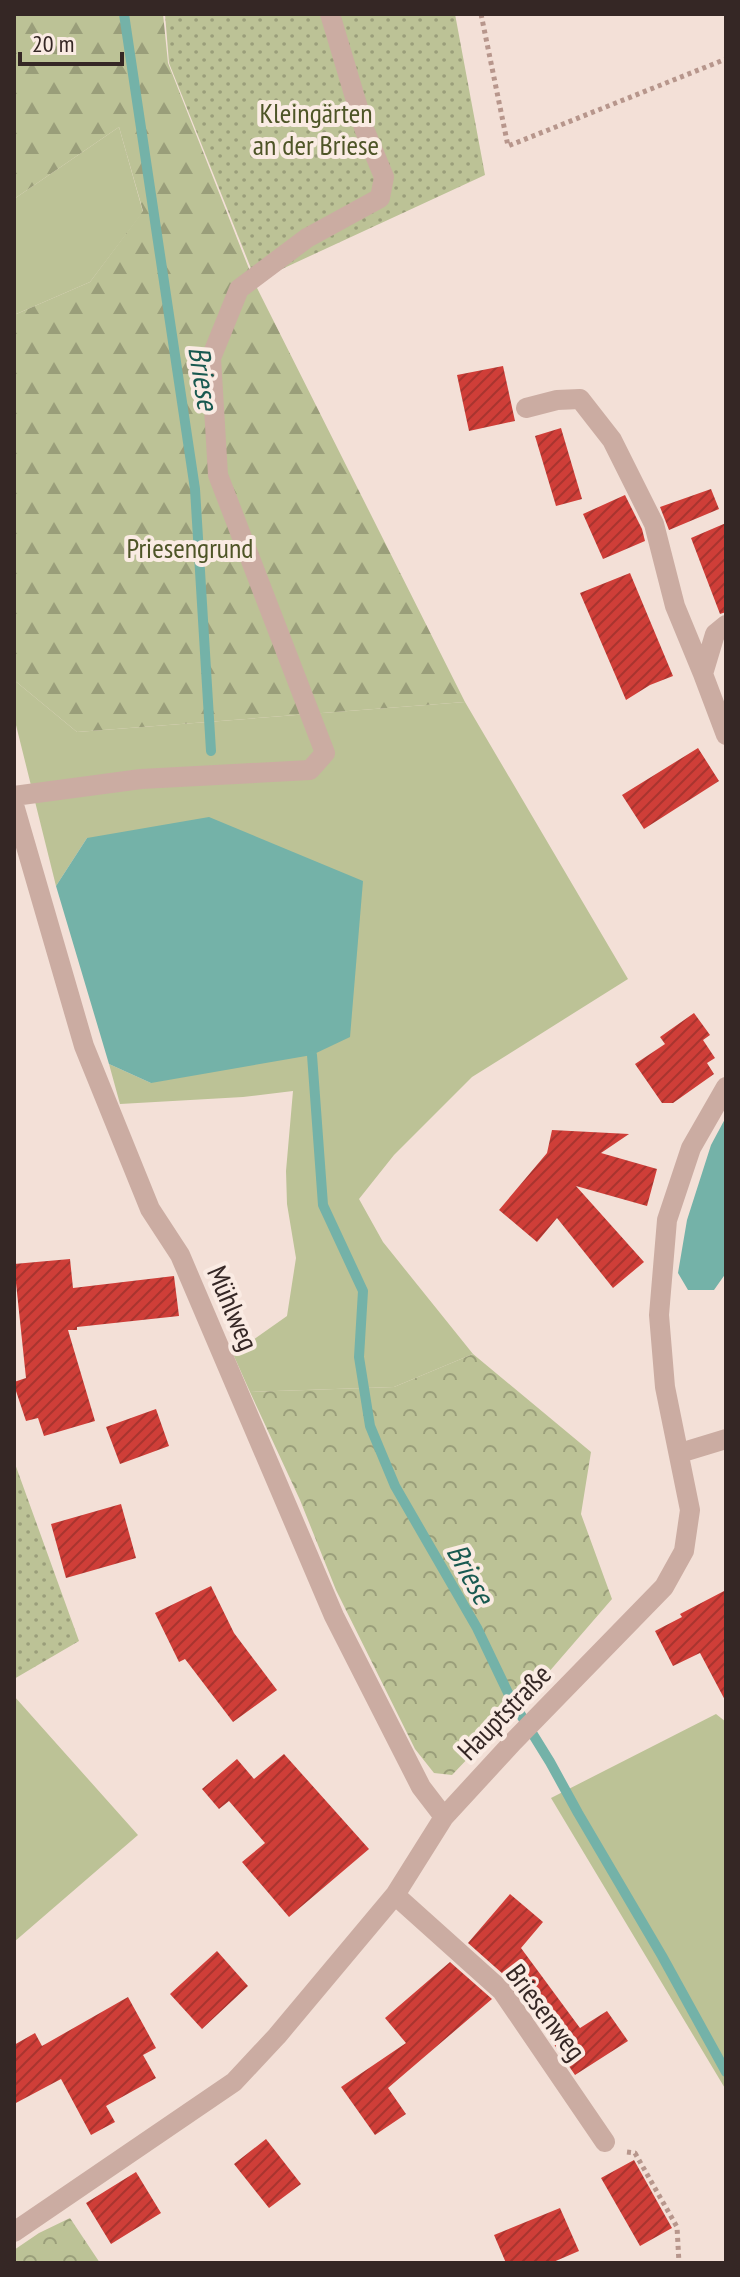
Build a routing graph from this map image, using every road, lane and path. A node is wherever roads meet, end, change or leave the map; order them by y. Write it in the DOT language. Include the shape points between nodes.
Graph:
graph roads {
  1 [pos="330,14"];
  2 [pos="481,14"];
  3 [pos="726,59"];
  4 [pos="526,408"];
  5 [pos="726,625"];
  6 [pos="703,674"];
  7 [pos="726,735"];
  8 [pos="14,796"];
  9 [pos="14,805"];
  10 [pos="725,1090"];
  11 [pos="726,1439"];
  12 [pos="680,1453"];
  13 [pos="444,1817"];
  14 [pos="395,1895"];
  15 [pos="605,2142"];
  16 [pos="14,2232"];
  17 [pos="679,2263"];
  1 -- 8 [label="street" via="384,177 380,198 307,238 239,289 211,358 218,475 325,753 310,770 141,779"];
  2 -- 3 [label="path" via="508,146"];
  4 -- 6 [label="street" via="580,399 612,440 654,524 675,606"];
  5 -- 6 [label="street" via="715,634"];
  6 -- 7 [label="street"];
  9 -- 13 [label="street, Mühlweg" via="84,1046 150,1209 180,1255 334,1616 421,1787"];
  10 -- 12 [label="street, Hauptstraße" via="691,1148 667,1220 659,1315 665,1387"];
  11 -- 12 [label="street"];
  12 -- 13 [label="street, Hauptstraße" via="690,1510 684,1551 664,1587"];
  13 -- 14 [label="street, Hauptstraße"];
  14 -- 15 [label="street, Briesenweg" via="502,1991"];
  14 -- 16 [label="street, Hauptstraße" via="234,2082"];
  15 -- 17 [label="path" via="635,2153 677,2227"];
}
